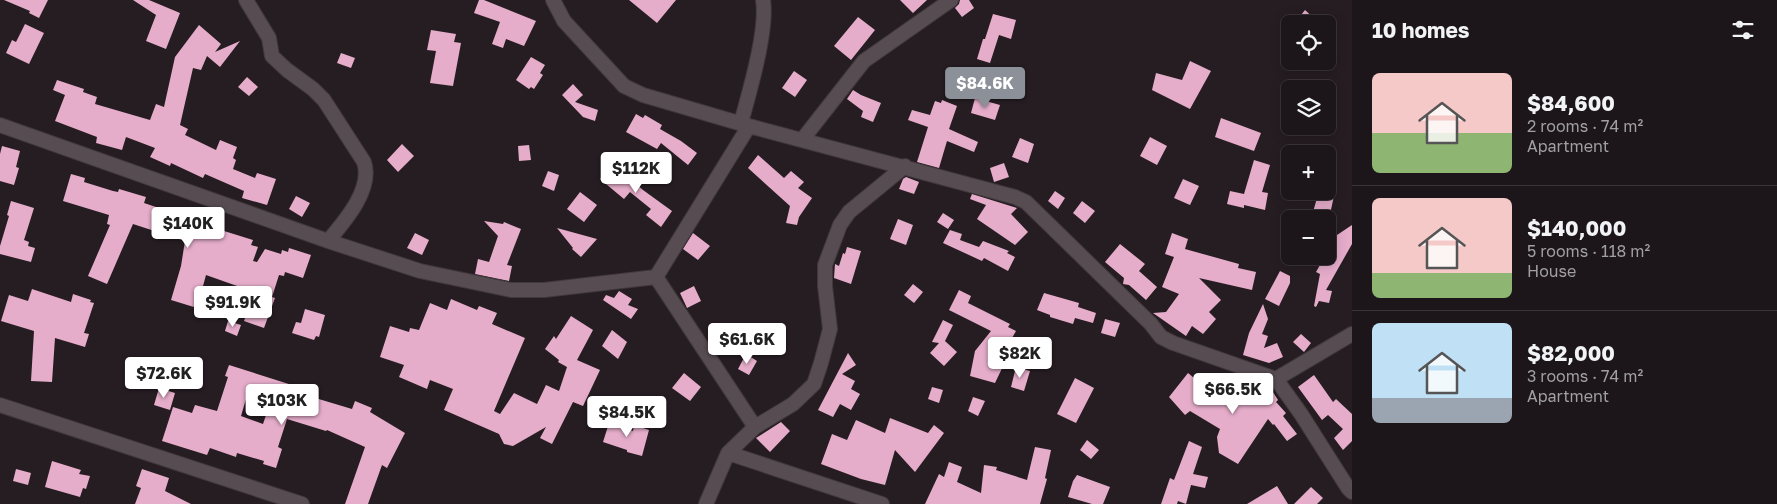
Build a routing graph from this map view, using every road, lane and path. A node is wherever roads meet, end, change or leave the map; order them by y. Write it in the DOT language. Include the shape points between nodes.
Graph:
graph roads {
  1 [pos="246,0"];
  2 [pos="552,0"];
  3 [pos="763,0"];
  4 [pos="951,0"];
  5 [pos="0,125"];
  6 [pos="745,125"];
  7 [pos="802,140"];
  8 [pos="905,166"];
  9 [pos="328,241"];
  10 [pos="656,278"];
  11 [pos="1352,334"];
  12 [pos="1276,379"];
  13 [pos="0,405"];
  14 [pos="755,427"];
  15 [pos="728,453"];
  16 [pos="1352,492"];
  17 [pos="302,504"];
  18 [pos="706,504"];
  19 [pos="882,504"];
  1 -- 9 [label="street" via="269,38 272,56 324,100 364,162 367,172 363,189"];
  2 -- 6 [label="street" via="564,20 624,86 643,95"];
  3 -- 6 [label="street" via="762,27"];
  4 -- 7 [label="street" via="864,62"];
  5 -- 9 [label="street"];
  6 -- 7 [label="street"];
  6 -- 10 [label="street"];
  7 -- 8 [label="street"];
  8 -- 12 [label="street" via="1026,202 1161,337"];
  8 -- 14 [label="street" via="849,212 840,225 825,264 830,329 814,384 793,404"];
  9 -- 10 [label="street" via="420,271 510,290 544,290"];
  10 -- 14 [label="street"];
  11 -- 12 [label="street"];
  12 -- 16 [label="street"];
  13 -- 17 [label="street"];
  14 -- 15 [label="street"];
  15 -- 18 [label="street"];
  15 -- 19 [label="street"];
}
